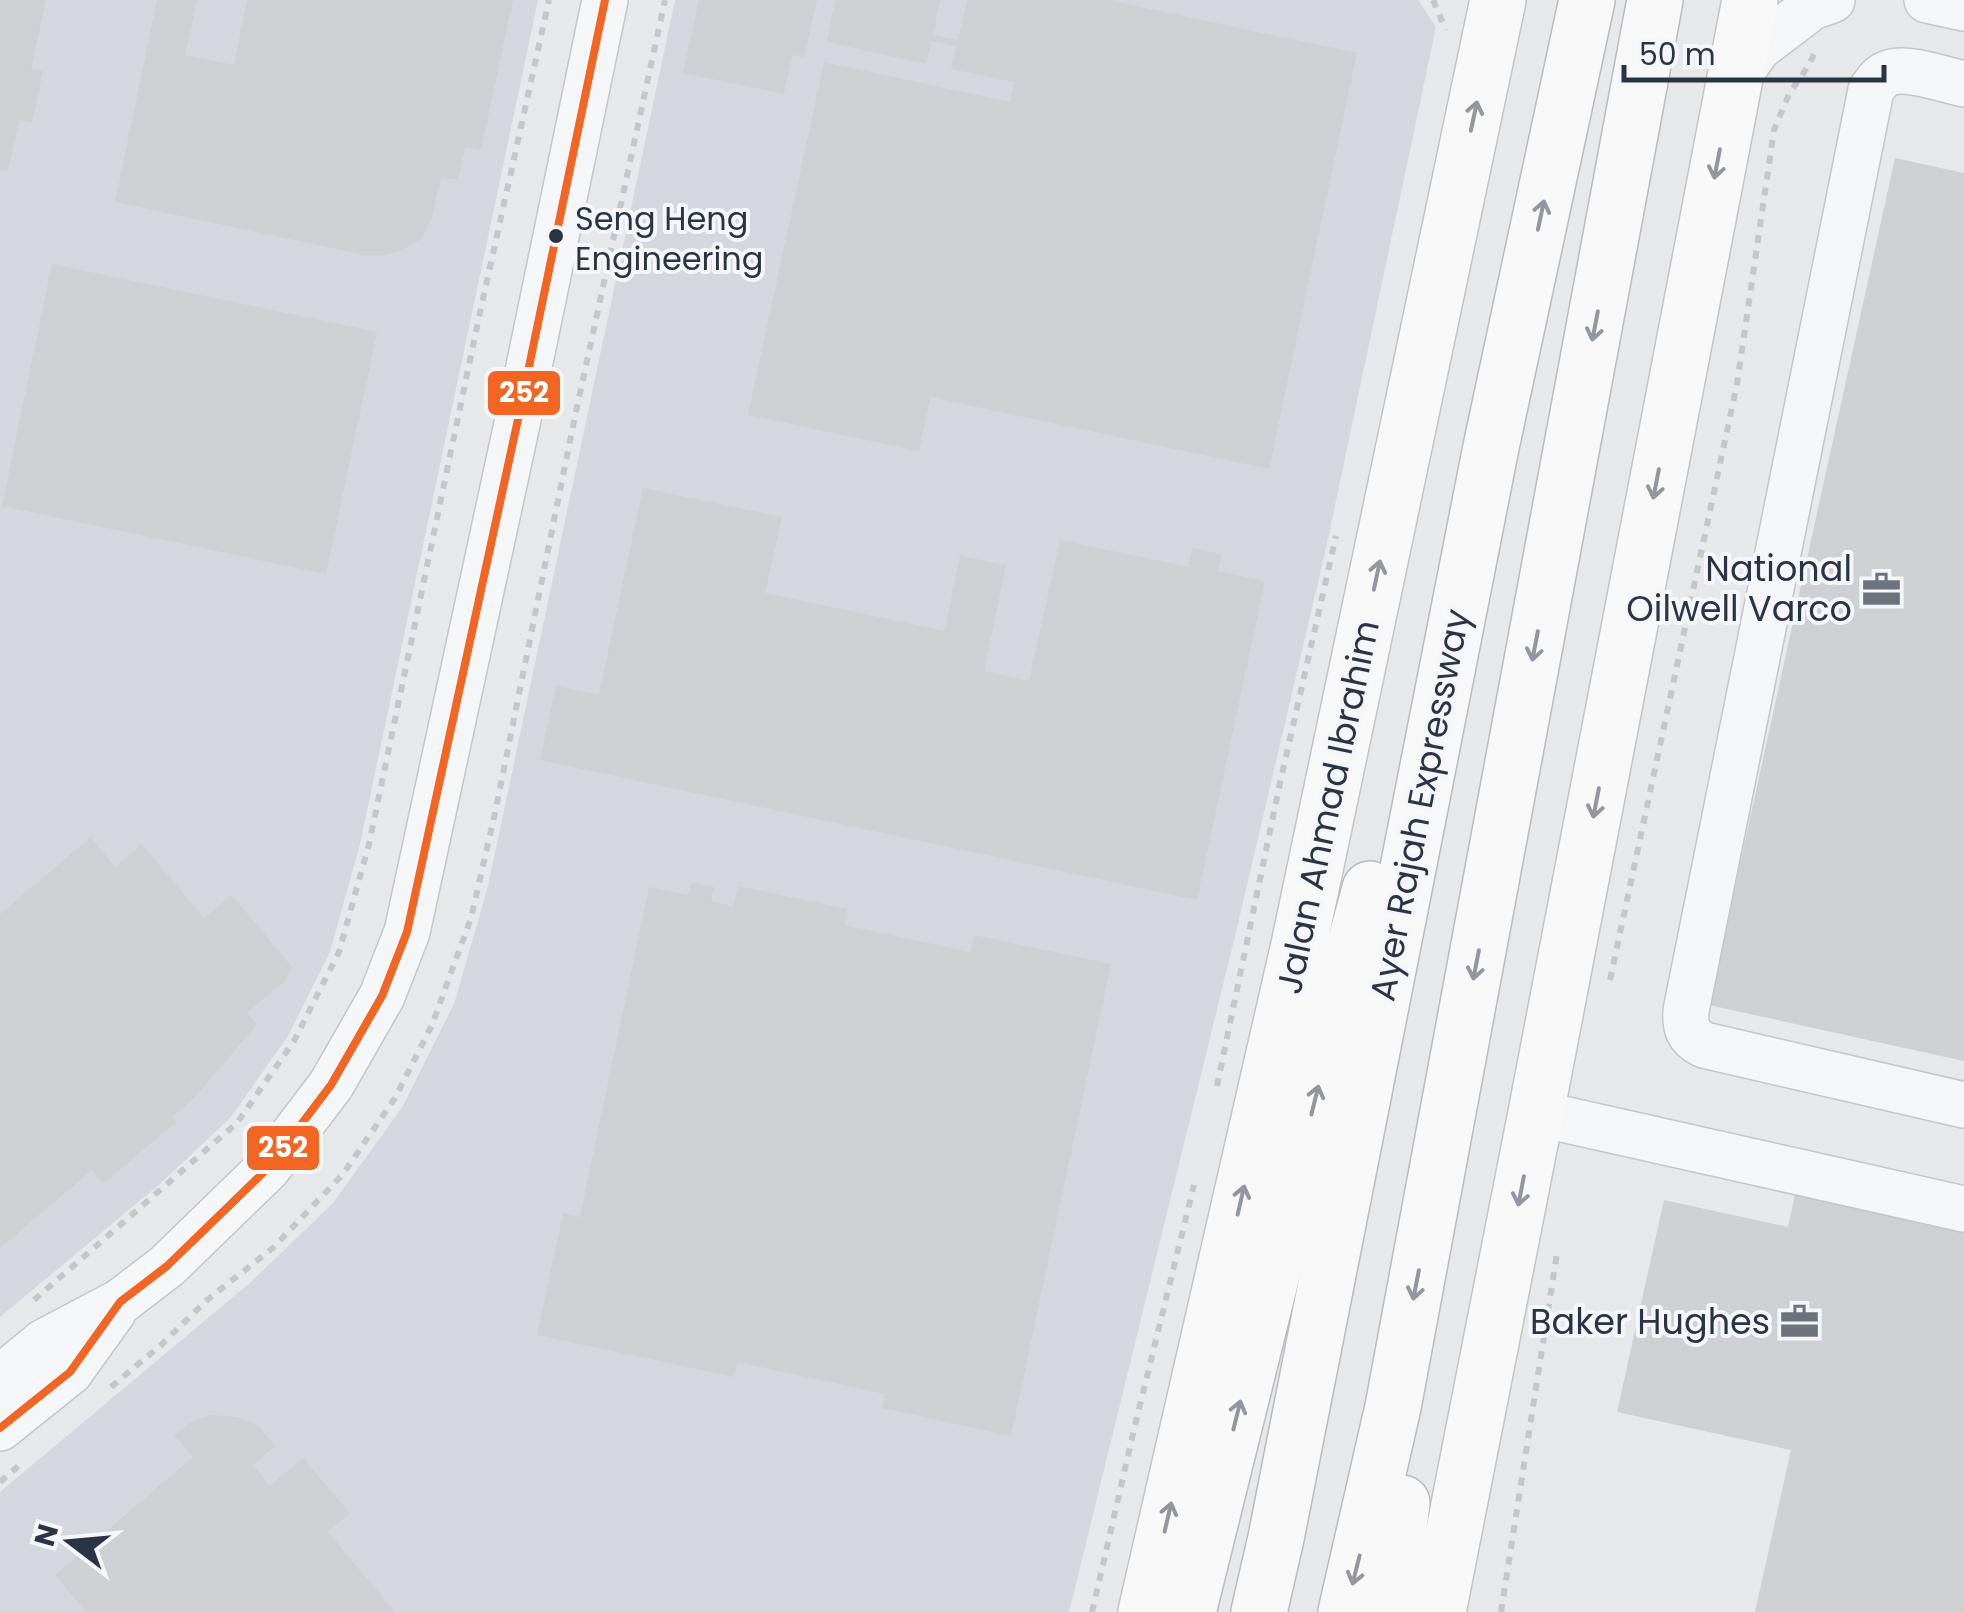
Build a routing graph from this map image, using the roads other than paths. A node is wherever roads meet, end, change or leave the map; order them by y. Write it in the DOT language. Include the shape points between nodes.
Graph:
graph roads {
  1 [pos="605,0"];
  2 [pos="1586,0"];
  3 [pos="1655,0"];
  4 [pos="1750,0"];
  5 [pos="1832,0"];
  6 [pos="1927,0"];
  7 [pos="1964,8"];
  8 [pos="1480,16"];
  9 [pos="1964,84"];
  10 [pos="1732,86"];
  11 [pos="1491,447"];
  12 [pos="1964,1105"];
  13 [pos="1536,1113"];
  14 [pos="1964,1210"];
  15 [pos="120,1302"];
  16 [pos="0,1378"];
  17 [pos="1393,1406"];
  18 [pos="0,1428"];
  19 [pos="1146,1612"];
  20 [pos="1188,1612"];
  21 [pos="1259,1612"];
  22 [pos="1346,1612"];
  23 [pos="1388,1612"];
  24 [pos="1438,1612"];
  1 -- 15 [label="street" via="407,932 382,996 331,1084 268,1168"];
  11 -- 2 [label="main road, Ayer Rajah Expressway, one-way"];
  3 -- 17 [label="main road, one-way"];
  4 -- 10 [label="main road"];
  5 -- 10 [label="street" via="1812,7 1758,48"];
  6 -- 7 [label="street"];
  19 -- 8 [label="main road, Jalan Ahmad Ibrahim, one-way" via="1299,945"];
  9 -- 12 [label="street" via="1904,71 1888,73 1871,90 1686,1011 1689,1033 1704,1045"];
  10 -- 13 [label="main road, one-way"];
  20 -- 11 [label="main road, one-way" via="1340,1000"];
  11 -- 21 [label="main road, Ayer Rajah Expressway"];
  13 -- 14 [label="street"];
  13 -- 24 [label="main road, one-way"];
  15 -- 16 [label="street" via="44,1342"];
  15 -- 18 [label="street" via="70,1372"];
  17 -- 22 [label="main road, one-way"];
  17 -- 23 [label="main road" via="1405,1473"];
}
